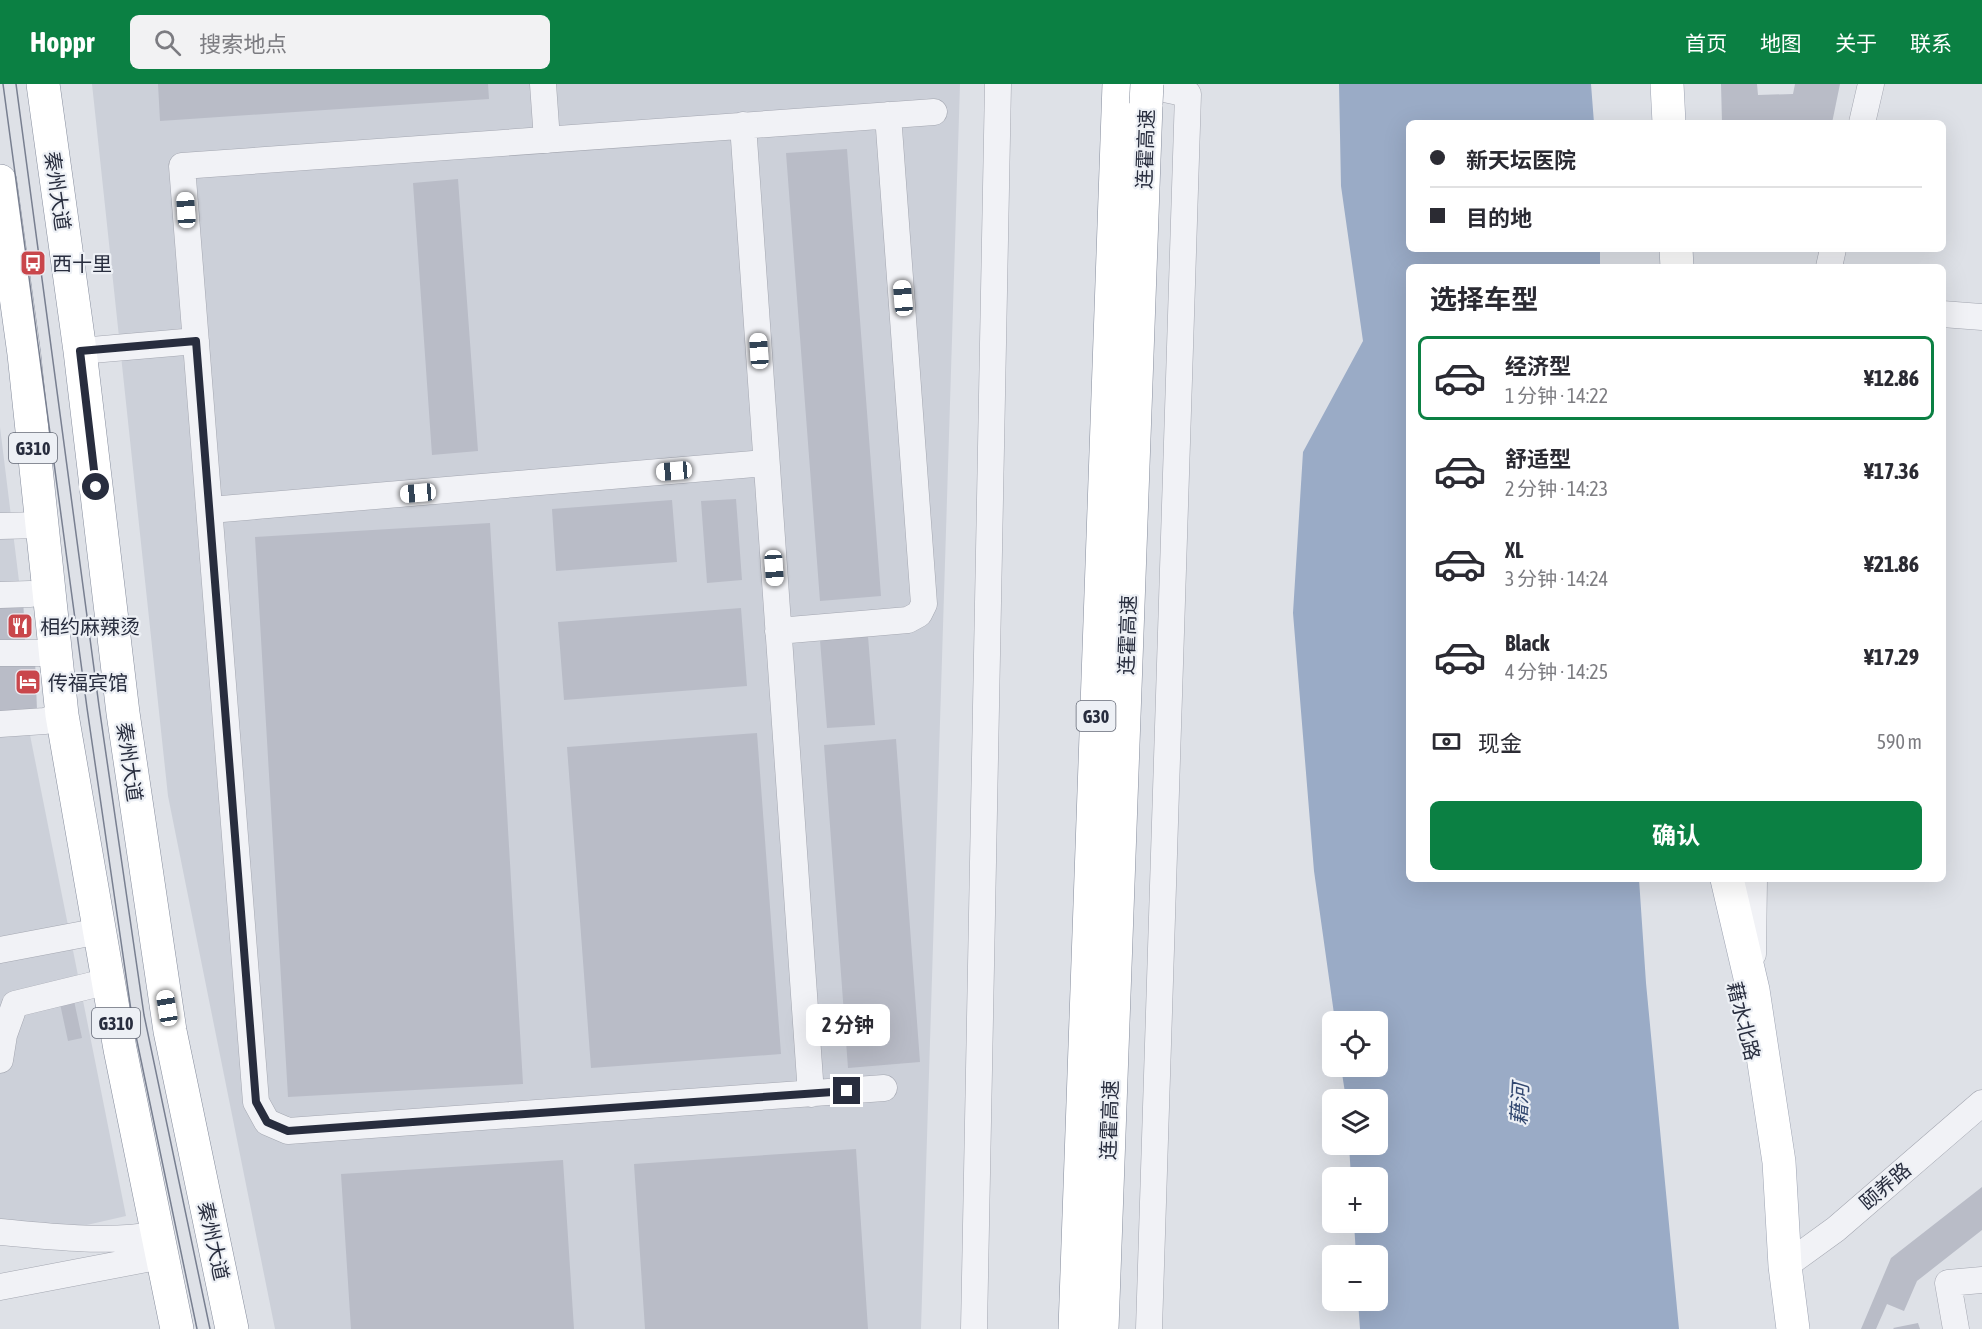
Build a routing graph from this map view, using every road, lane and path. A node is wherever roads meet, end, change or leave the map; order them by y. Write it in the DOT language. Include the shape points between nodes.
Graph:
graph roads {
  1 [pos="43,84"];
  2 [pos="543,84"];
  3 [pos="998,84"];
  4 [pos="1656,84"];
  5 [pos="1667,84"];
  6 [pos="1871,84"];
  7 [pos="1188,89"];
  8 [pos="1134,92"];
  9 [pos="934,112"];
  10 [pos="888,115"];
  11 [pos="1658,120"];
  12 [pos="1669,120"];
  13 [pos="1863,120"];
  14 [pos="743,126"];
  15 [pos="547,140"];
  16 [pos="0,181"];
  17 [pos="5,256"];
  18 [pos="1946,314"];
  19 [pos="1982,317"];
  20 [pos="196,341"];
  21 [pos="80,351"];
  22 [pos="766,463"];
  23 [pos="210,510"];
  24 [pos="41,525"];
  25 [pos="0,526"];
  26 [pos="30,594"];
  27 [pos="0,595"];
  28 [pos="778,631"];
  29 [pos="56,652"];
  30 [pos="0,653"];
  31 [pos="62,715"];
  32 [pos="0,724"];
  33 [pos="1711,882"];
  34 [pos="1728,882"];
  35 [pos="1754,882"];
  36 [pos="100,931"];
  37 [pos="0,950"];
  38 [pos="109,981"];
  39 [pos="1753,990"];
  40 [pos="7,1001"];
  41 [pos="0,1060"];
  42 [pos="884,1088"];
  43 [pos="811,1094"];
  44 [pos="1982,1103"];
  45 [pos="1779,1162"];
  46 [pos="0,1232"];
  47 [pos="160,1245"];
  48 [pos="1785,1266"];
  49 [pos="1982,1280"];
  50 [pos="0,1287"];
  51 [pos="177,1329"];
  52 [pos="232,1329"];
  53 [pos="974,1329"];
  54 [pos="1075,1329"];
  55 [pos="1102,1329"];
  56 [pos="1149,1329"];
  57 [pos="1793,1329"];
  58 [pos="1956,1329"];
  1 -- 21 [label="main road, 秦州大道 / G310"];
  2 -- 15 [label="street"];
  3 -- 53 [label="street"];
  4 -- 11 [label="main road"];
  5 -- 12 [label="main road"];
  6 -- 13 [label="street"];
  7 -- 8 [label="street"];
  7 -- 56 [label="street"];
  8 -- 54 [label="main road, 连霍高速 / G30"];
  8 -- 55 [label="main road, 连霍高速 / G30"];
  9 -- 10 [label="street"];
  10 -- 14 [label="street"];
  10 -- 28 [label="street" via="924,604 908,620"];
  14 -- 15 [label="street"];
  14 -- 22 [label="street"];
  15 -- 20 [label="street" via="182,166"];
  16 -- 17 [label="main road, G310"];
  17 -- 24 [label="main road, G310" via="24,354"];
  18 -- 19 [label="street"];
  20 -- 21 [label="street"];
  20 -- 23 [label="street"];
  21 -- 52 [label="main road, 秦州大道 / G310" via="123,713 170,1031"];
  22 -- 23 [label="street"];
  22 -- 28 [label="street"];
  23 -- 43 [label="street" via="256,1102 267,1122 288,1131"];
  24 -- 25 [label="street"];
  24 -- 29 [label="main road, G310"];
  26 -- 27 [label="street"];
  28 -- 43 [label="street"];
  29 -- 30 [label="street"];
  29 -- 31 [label="main road, G310"];
  31 -- 32 [label="street" via="45,721"];
  31 -- 36 [label="main road, G310"];
  33 -- 45 [label="main road, 藉水北路"];
  34 -- 39 [label="main road, 藉水北路"];
  35 -- 39 [label="street"];
  36 -- 37 [label="street"];
  36 -- 38 [label="main road, G310"];
  38 -- 40 [label="street"];
  38 -- 47 [label="main road, G310"];
  39 -- 45 [label="main road, 藉水北路"];
  40 -- 41 [label="street"];
  42 -- 43 [label="street"];
  44 -- 48 [label="street, 颐养路" via="1836,1228"];
  45 -- 48 [label="main road, 藉水北路"];
  46 -- 47 [label="street" via="143,1238"];
  47 -- 50 [label="street"];
  47 -- 51 [label="main road, G310"];
  48 -- 57 [label="main road, 藉水北路"];
  49 -- 58 [label="street" via="1948,1283"];
}
